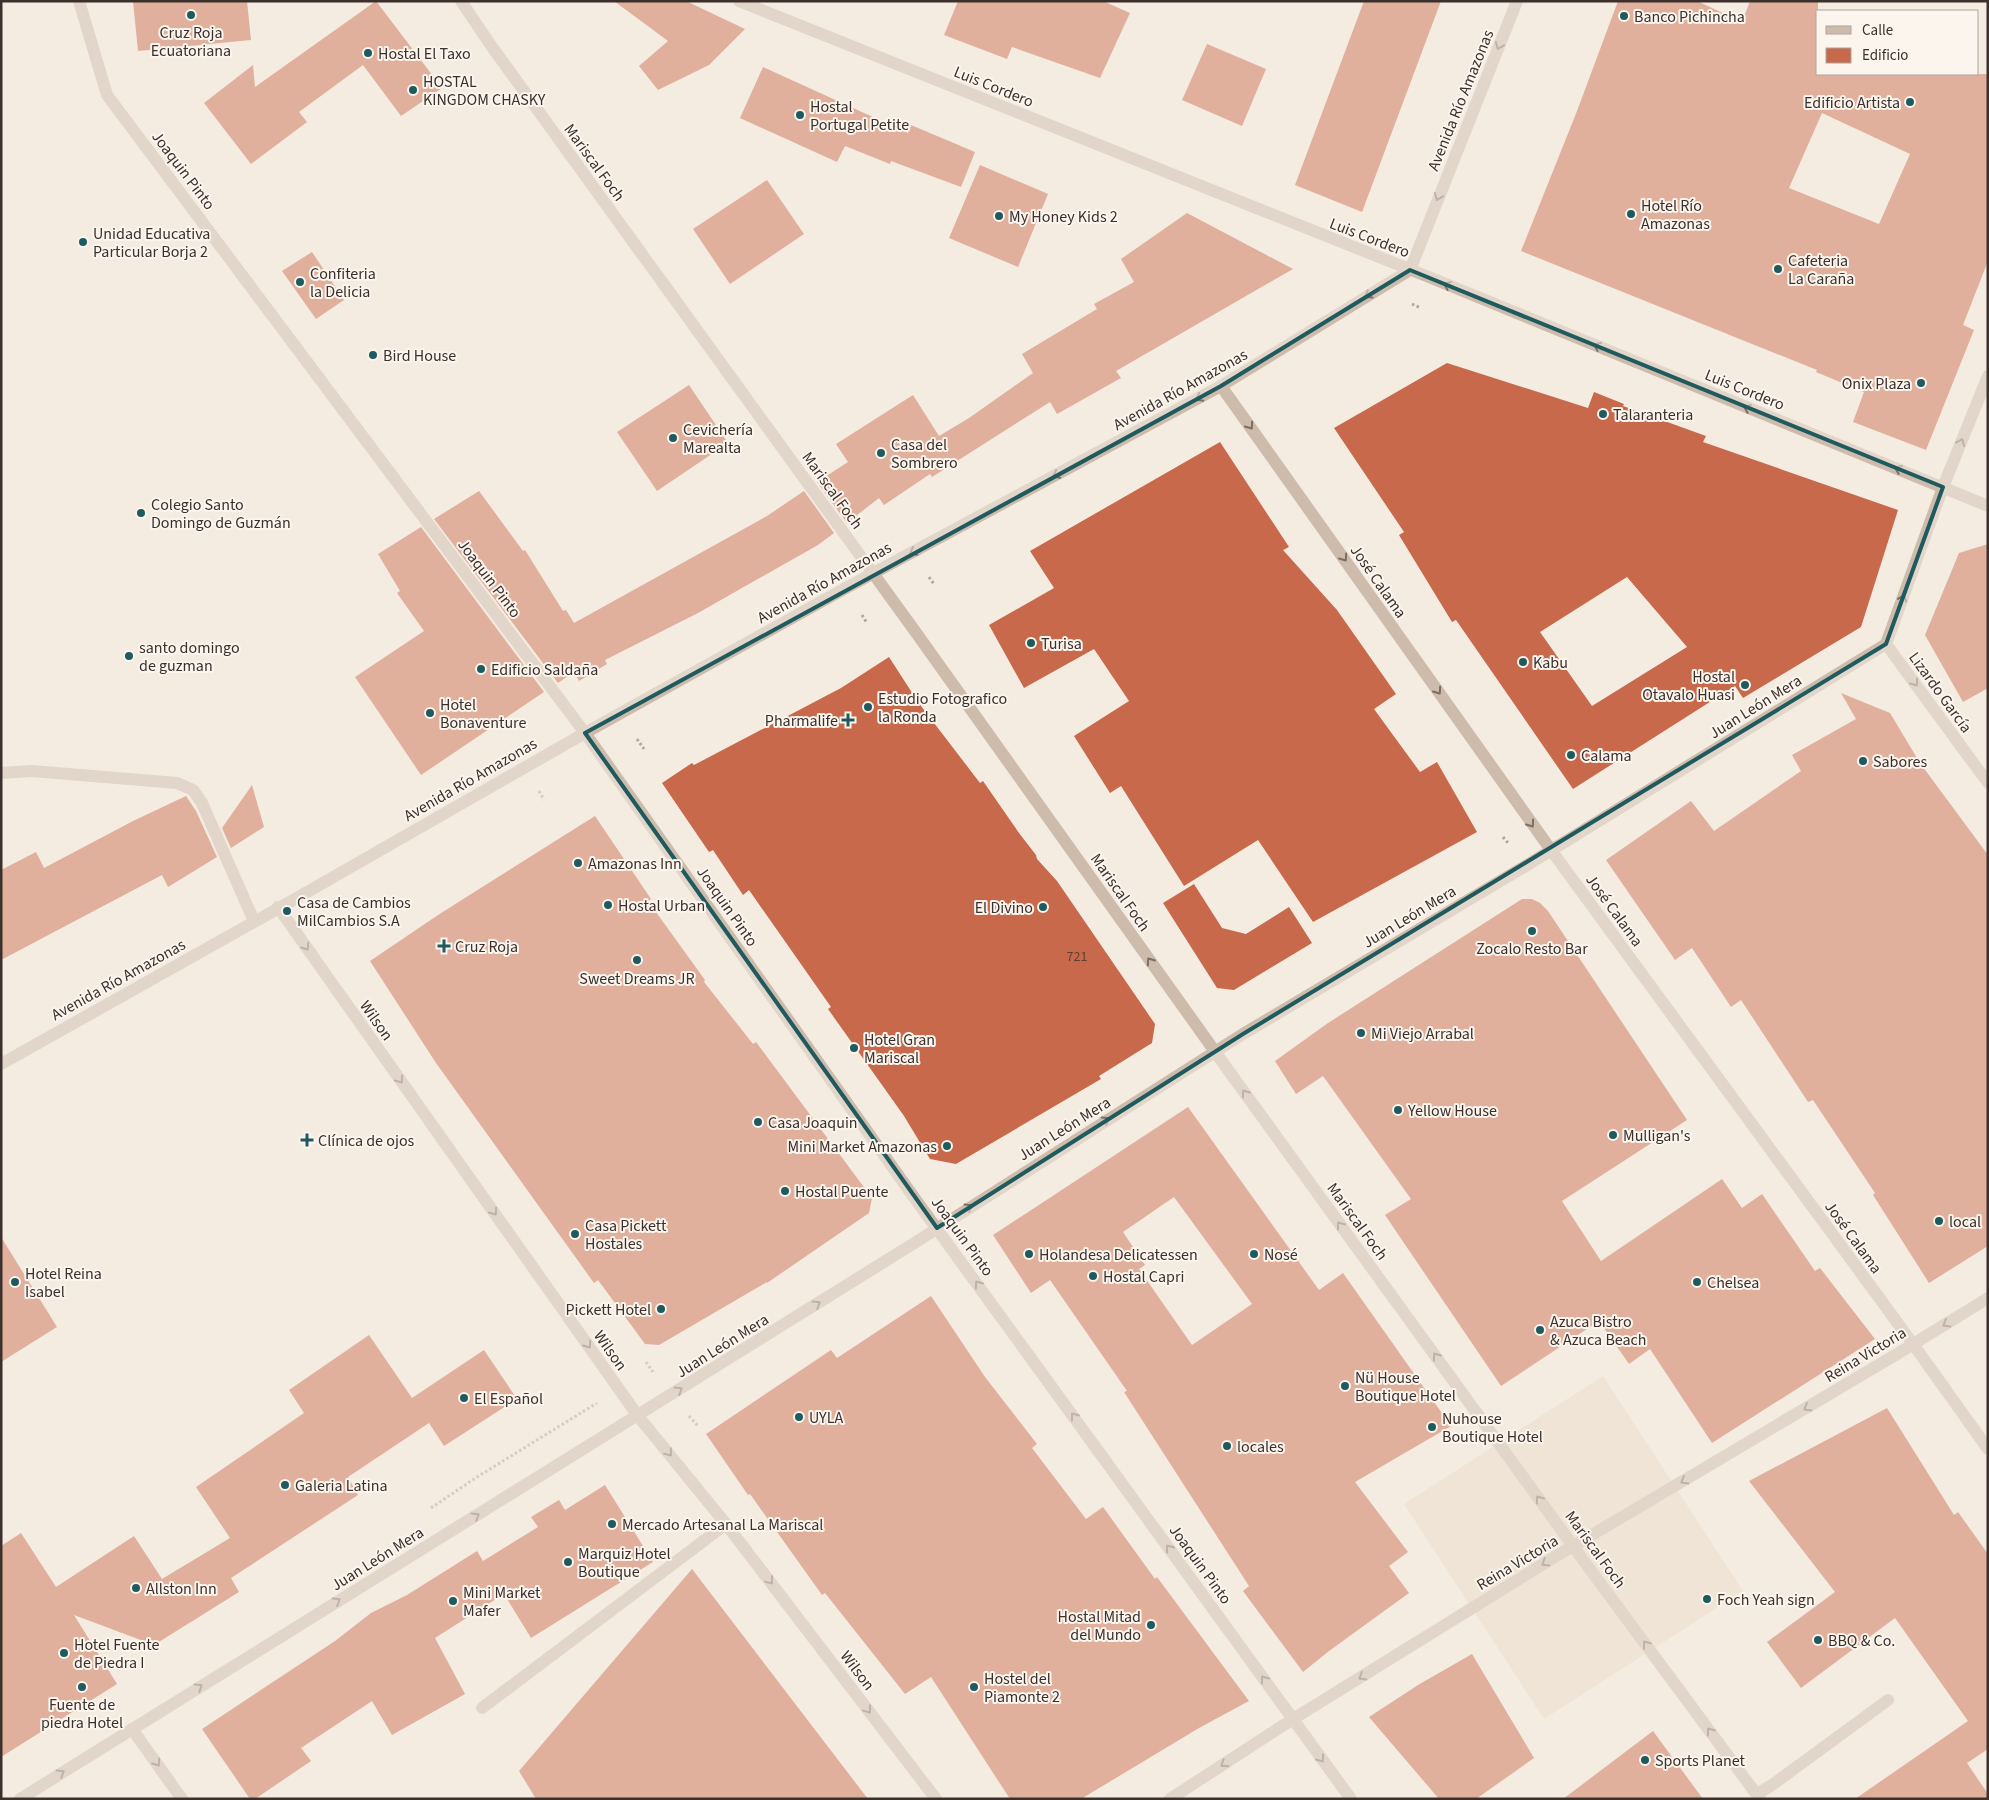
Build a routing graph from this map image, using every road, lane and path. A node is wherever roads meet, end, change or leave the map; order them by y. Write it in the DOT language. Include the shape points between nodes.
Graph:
graph roads {
  1 [pos="79,1"];
  2 [pos="461,1"];
  3 [pos="739,1"];
  4 [pos="1517,1"];
  5 [pos="763,6"];
  6 [pos="1410,270"];
  7 [pos="1412,304"];
  8 [pos="1421,308"];
  9 [pos="1988,376"];
  10 [pos="1221,386"];
  11 [pos="1943,487"];
  12 [pos="1988,506"];
  13 [pos="873,573"];
  14 [pos="929,577"];
  15 [pos="934,584"];
  16 [pos="862,615"];
  17 [pos="867,623"];
  18 [pos="1886,644"];
  19 [pos="585,732"];
  20 [pos="637,739"];
  21 [pos="644,749"];
  22 [pos="1,773"];
  23 [pos="1988,783"];
  24 [pos="539,791"];
  25 [pos="544,800"];
  26 [pos="1503,837"];
  27 [pos="1508,843"];
  28 [pos="1550,850"];
  29 [pos="278,907"];
  30 [pos="254,921"];
  31 [pos="1215,1051"];
  32 [pos="1,1064"];
  33 [pos="937,1228"];
  34 [pos="1988,1298"];
  35 [pos="1913,1344"];
  36 [pos="646,1362"];
  37 [pos="653,1372"];
  38 [pos="600,1400"];
  39 [pos="685,1412"];
  40 [pos="638,1416"];
  41 [pos="699,1427"];
  42 [pos="1988,1449"];
  43 [pos="426,1511"];
  44 [pos="726,1524"];
  45 [pos="1573,1546"];
  46 [pos="1888,1700"];
  47 [pos="482,1708"];
  48 [pos="1293,1719"];
  49 [pos="132,1729"];
  50 [pos="1758,1797"];
  51 [pos="20,1799"];
  52 [pos="182,1799"];
  53 [pos="936,1799"];
  54 [pos="1170,1799"];
  55 [pos="1351,1799"];
  1 -- 19 [label="street, Joaquin Pinto" via="107,95"];
  2 -- 13 [label="street, Mariscal Foch"];
  3 -- 5 [label="street, Luis Cordero"];
  4 -- 6 [label="street, Avenida Río Amazonas, one-way"];
  5 -- 6 [label="street, Luis Cordero"];
  6 -- 10 [label="street, Avenida Río Amazonas, one-way"];
  11 -- 6 [label="street, Luis Cordero, one-way"];
  7 -- 8 [label="path"];
  11 -- 9 [label="street, one-way"];
  10 -- 13 [label="street, Avenida Río Amazonas, one-way"];
  10 -- 28 [label="street, José Calama, one-way"];
  11 -- 12 [label="street, Luis Cordero"];
  18 -- 11 [label="street, one-way"];
  13 -- 19 [label="street, Avenida Río Amazonas"];
  31 -- 13 [label="street, Mariscal Foch, one-way"];
  14 -- 15 [label="path"];
  16 -- 17 [label="path"];
  18 -- 23 [label="street, Lizardo García, one-way"];
  18 -- 28 [label="street, Juan León Mera"];
  19 -- 29 [label="street, Avenida Río Amazonas"];
  19 -- 33 [label="street, Joaquin Pinto"];
  20 -- 21 [label="path"];
  22 -- 30 [label="street" via="32,771 177,783 193,790 222,844"];
  24 -- 25 [label="path"];
  26 -- 27 [label="path"];
  28 -- 31 [label="street, Juan León Mera"];
  28 -- 35 [label="street, José Calama"];
  29 -- 30 [label="street, Avenida Río Amazonas"];
  29 -- 40 [label="street, Wilson, one-way"];
  30 -- 32 [label="street, Avenida Río Amazonas"];
  33 -- 31 [label="street, Juan León Mera, one-way"];
  45 -- 31 [label="street, Mariscal Foch, one-way"];
  40 -- 33 [label="street, Juan León Mera, one-way"];
  48 -- 33 [label="street, Joaquin Pinto, one-way"];
  34 -- 35 [label="street, Reina Victoria, one-way"];
  35 -- 42 [label="street, José Calama"];
  35 -- 45 [label="street, Reina Victoria, one-way"];
  36 -- 37 [label="path"];
  38 -- 43 [label="path"];
  39 -- 41 [label="path"];
  40 -- 44 [label="street, Wilson, one-way"];
  49 -- 40 [label="street, Juan León Mera, one-way"];
  44 -- 47 [label="street"];
  44 -- 53 [label="street, Wilson, one-way"];
  45 -- 48 [label="street, Reina Victoria, one-way"];
  50 -- 45 [label="street, Mariscal Foch, one-way"];
  46 -- 50 [label="street"];
  48 -- 54 [label="street, Reina Victoria, one-way"];
  48 -- 55 [label="street, Joaquin Pinto, one-way"];
  51 -- 49 [label="street, Juan León Mera, one-way"];
  49 -- 52 [label="street, one-way"];
}
